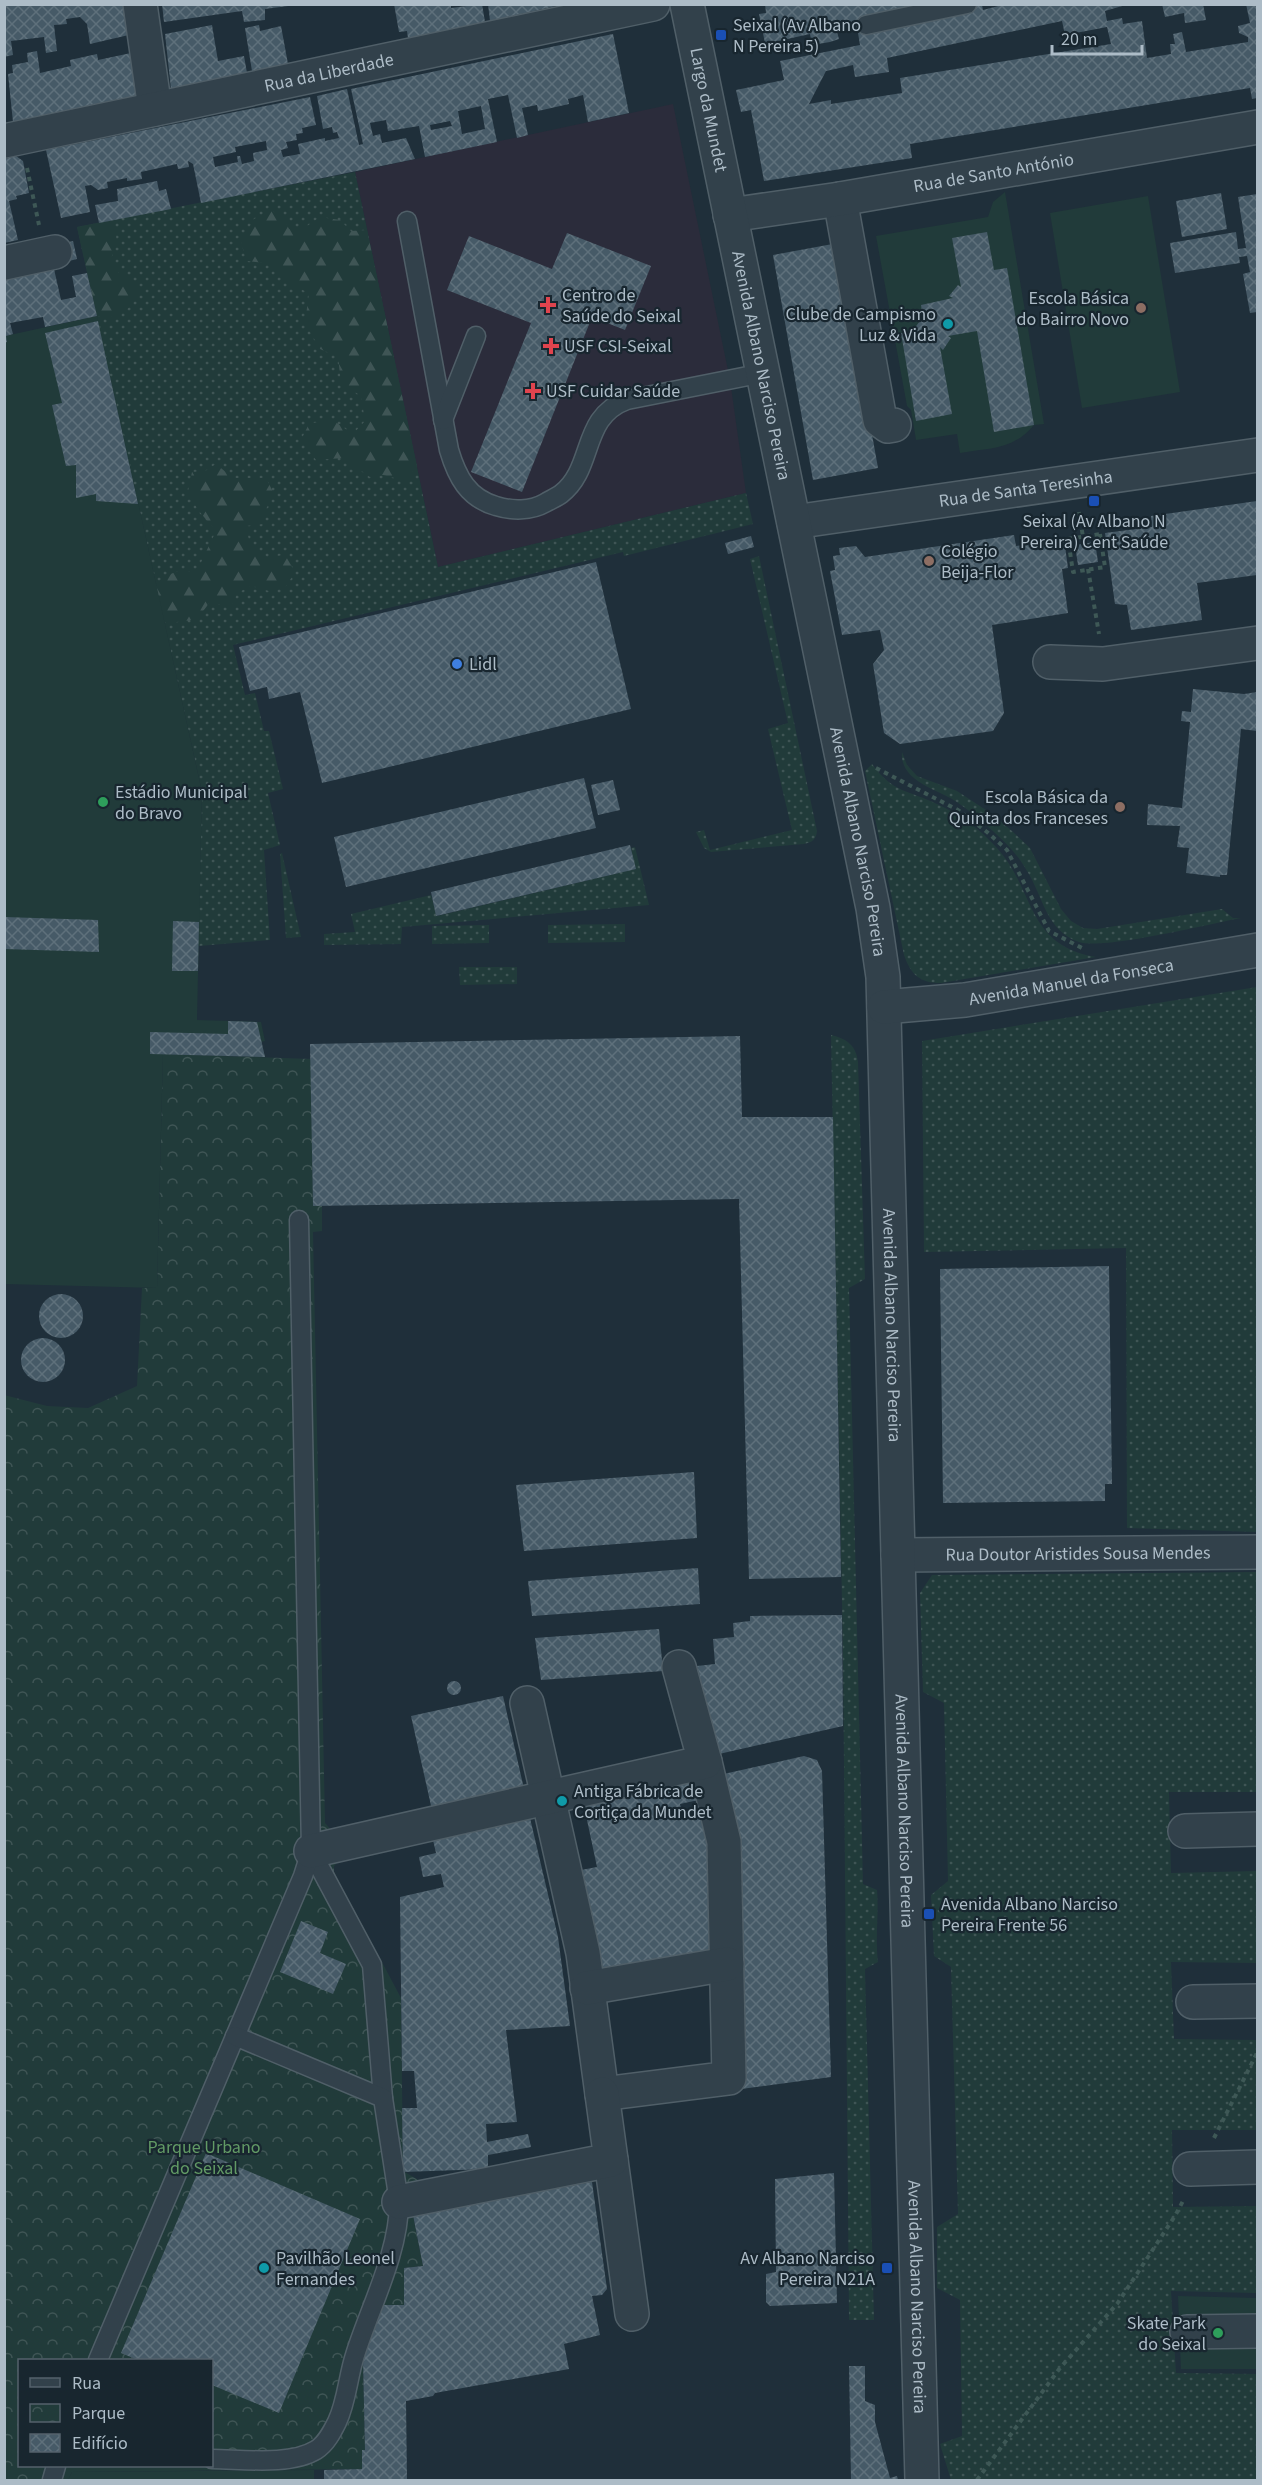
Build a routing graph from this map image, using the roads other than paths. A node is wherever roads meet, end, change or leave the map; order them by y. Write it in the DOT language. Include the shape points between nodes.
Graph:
graph roads {
  1 [pos="140,4"];
  2 [pos="653,4"];
  3 [pos="687,4"];
  4 [pos="968,4"];
  5 [pos="866,25"];
  6 [pos="155,109"];
  7 [pos="1257,127"];
  8 [pos="13,139"];
  9 [pos="840,199"];
  10 [pos="730,215"];
  11 [pos="407,221"];
  12 [pos="50,253"];
  13 [pos="4,262"];
  14 [pos="476,336"];
  15 [pos="763,373"];
  16 [pos="443,420"];
  17 [pos="894,425"];
  18 [pos="1257,455"];
  19 [pos="794,522"];
  20 [pos="1257,643"];
  21 [pos="1050,662"];
  22 [pos="1257,950"];
  23 [pos="884,1007"];
  24 [pos="299,1220"];
  25 [pos="1257,1552"];
  26 [pos="898,1555"];
  27 [pos="679,1667"];
  28 [pos="527,1703"];
  29 [pos="705,1762"];
  30 [pos="549,1798"];
  31 [pos="1257,1829"];
  32 [pos="1185,1831"];
  33 [pos="311,1851"];
  34 [pos="727,1964"];
  35 [pos="587,1988"];
  36 [pos="1257,2001"];
  37 [pos="1193,2002"];
  38 [pos="235,2036"];
  39 [pos="602,2094"];
  40 [pos="383,2098"];
  41 [pos="611,2160"];
  42 [pos="1257,2167"];
  43 [pos="1194,2169"];
  44 [pos="399,2202"];
  45 [pos="632,2314"];
  46 [pos="1257,2331"];
  47 [pos="1187,2332"];
  48 [pos="99,2359"];
  49 [pos="213,2459"];
  50 [pos="925,2470"];
  1 -- 6 [label="street"];
  2 -- 6 [label="street, Rua da Liberdade"];
  3 -- 10 [label="street, Largo da Mundet"];
  4 -- 5 [label="lane"];
  6 -- 8 [label="street, Rua da Liberdade"];
  7 -- 9 [label="street, Rua de Santo António"];
  9 -- 10 [label="street, Rua de Santo António"];
  9 -- 17 [label="street" via="880,420"];
  10 -- 15 [label="street, Avenida Albano Narciso Pereira"];
  11 -- 16 [label="lane"];
  12 -- 13 [label="street"];
  14 -- 16 [label="lane"];
  15 -- 16 [label="lane" via="615,405 598,421 577,475 562,493 539,506 521,510 483,502 468,491 455,471"];
  15 -- 19 [label="street, Avenida Albano Narciso Pereira"];
  18 -- 19 [label="street, Rua de Santa Teresinha"];
  19 -- 23 [label="street, Avenida Albano Narciso Pereira" via="879,943"];
  20 -- 21 [label="street" via="1104,664"];
  22 -- 23 [label="street, Avenida Manuel da Fonseca" via="965,1000"];
  23 -- 26 [label="street, Avenida Albano Narciso Pereira"];
  24 -- 33 [label="lane"];
  25 -- 26 [label="street, Rua Doutor Aristides Sousa Mendes"];
  26 -- 50 [label="street, Avenida Albano Narciso Pereira" via="919,2407"];
  27 -- 29 [label="street"];
  28 -- 30 [label="street"];
  29 -- 30 [label="street"];
  29 -- 34 [label="street" via="724,1842"];
  30 -- 33 [label="street"];
  30 -- 35 [label="street"];
  31 -- 32 [label="street"];
  33 -- 38 [label="lane"];
  33 -- 40 [label="lane" via="372,1965"];
  34 -- 35 [label="street"];
  34 -- 39 [label="street" via="729,2078"];
  35 -- 39 [label="street"];
  36 -- 37 [label="street"];
  38 -- 40 [label="lane"];
  38 -- 48 [label="lane"];
  39 -- 41 [label="street"];
  40 -- 44 [label="lane"];
  41 -- 44 [label="street"];
  41 -- 45 [label="street"];
  42 -- 43 [label="street"];
  44 -- 49 [label="lane" via="393,2245 354,2357 339,2419 328,2439 316,2450 286,2459"];
  46 -- 47 [label="street"];
}
